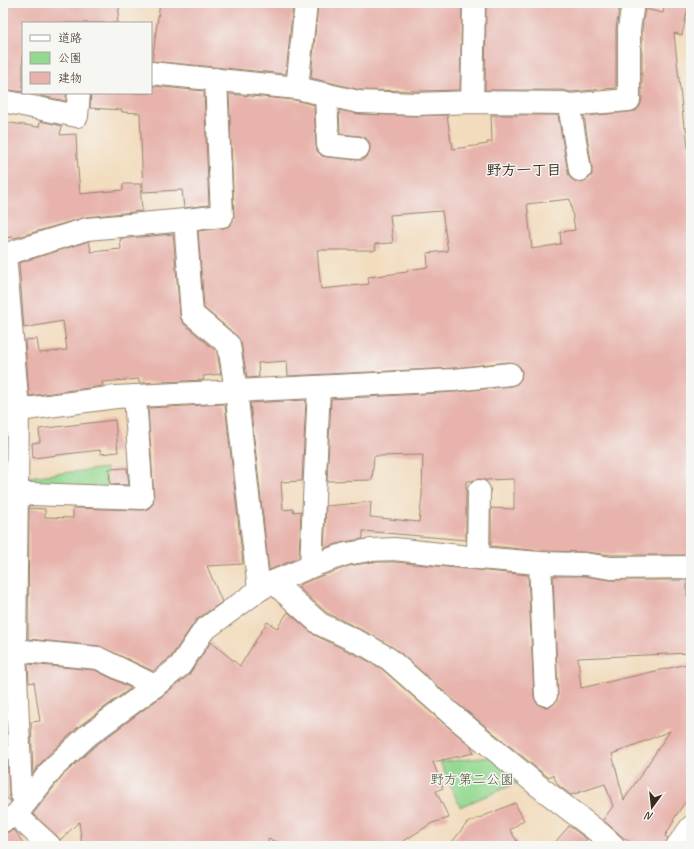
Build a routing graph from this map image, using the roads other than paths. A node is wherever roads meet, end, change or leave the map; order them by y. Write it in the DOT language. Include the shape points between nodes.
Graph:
graph roads {
  1 [pos="306,3"];
  2 [pos="474,3"];
  3 [pos="633,3"];
  4 [pos="152,73"];
  5 [pos="216,79"];
  6 [pos="298,88"];
  7 [pos="78,94"];
  8 [pos="326,94"];
  9 [pos="3,101"];
  10 [pos="472,102"];
  11 [pos="569,105"];
  12 [pos="358,148"];
  13 [pos="580,170"];
  14 [pos="185,220"];
  15 [pos="4,254"];
  16 [pos="510,374"];
  17 [pos="319,387"];
  18 [pos="236,391"];
  19 [pos="135,396"];
  20 [pos="10,411"];
  21 [pos="479,491"];
  22 [pos="10,494"];
  23 [pos="478,558"];
  24 [pos="540,563"];
  25 [pos="311,566"];
  26 [pos="691,566"];
  27 [pos="266,586"];
  28 [pos="9,650"];
  29 [pos="155,686"];
  30 [pos="546,695"];
  31 [pos="16,812"];
  32 [pos="691,827"];
  33 [pos="50,846"];
  34 [pos="614,846"];
  35 [pos="677,846"];
  1 -- 6 [label="street"];
  2 -- 10 [label="street"];
  3 -- 11 [label="street" via="629,29 629,100"];
  4 -- 5 [label="street"];
  5 -- 6 [label="street"];
  5 -- 14 [label="street" via="222,216"];
  6 -- 8 [label="street"];
  7 -- 9 [label="street" via="78,116"];
  8 -- 10 [label="street" via="359,102"];
  8 -- 12 [label="street" via="328,145"];
  10 -- 11 [label="street" via="563,102"];
  11 -- 13 [label="street"];
  14 -- 15 [label="street" via="87,229"];
  14 -- 18 [label="street" via="192,314 229,345"];
  15 -- 20 [label="street"];
  16 -- 17 [label="street" via="454,380"];
  17 -- 18 [label="street"];
  17 -- 25 [label="street"];
  18 -- 19 [label="street"];
  18 -- 27 [label="street"];
  19 -- 20 [label="street"];
  19 -- 22 [label="street" via="142,498"];
  20 -- 22 [label="street"];
  21 -- 23 [label="street"];
  22 -- 28 [label="street"];
  23 -- 24 [label="street"];
  23 -- 25 [label="street" via="394,549 371,550 346,554"];
  24 -- 26 [label="street" via="585,564 611,568"];
  24 -- 30 [label="street"];
  25 -- 27 [label="street"];
  27 -- 29 [label="street" via="204,630 180,666"];
  27 -- 34 [label="street" via="320,624 389,659 450,713"];
  28 -- 29 [label="street" via="98,658"];
  28 -- 31 [label="street" via="20,793"];
  29 -- 31 [label="street" via="87,736 53,768"];
  31 -- 33 [label="street"];
  32 -- 35 [label="street"];
}
